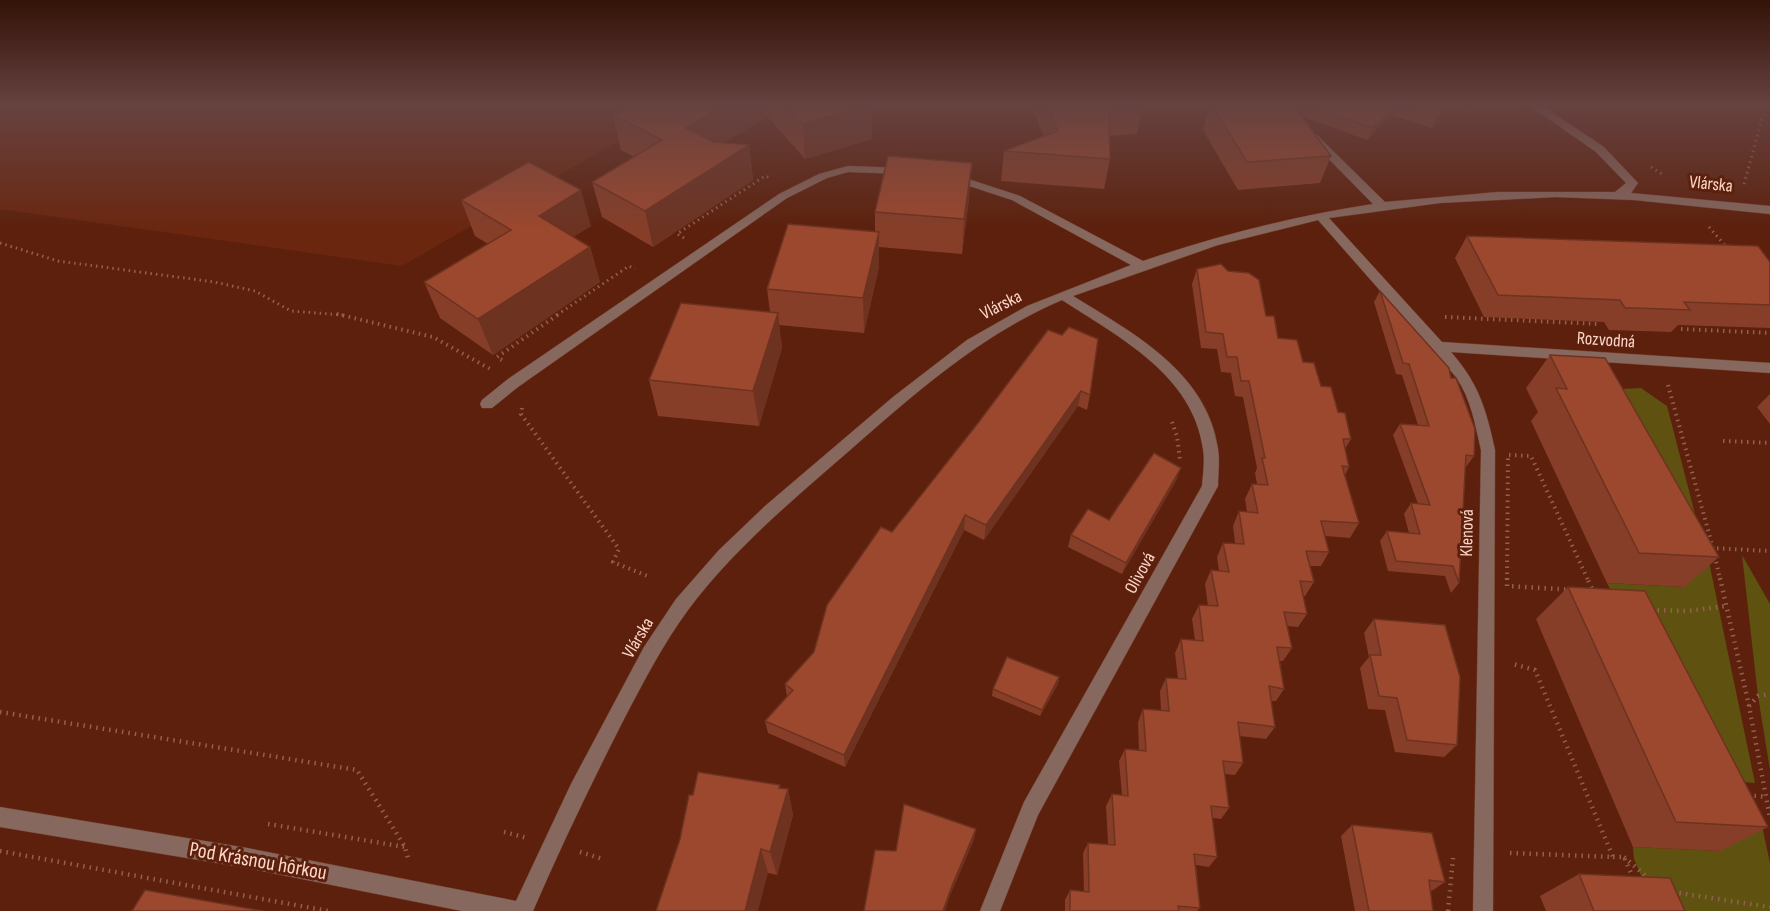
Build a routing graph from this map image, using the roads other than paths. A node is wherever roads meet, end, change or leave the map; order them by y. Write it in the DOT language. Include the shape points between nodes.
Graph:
graph roads {
  1 [pos="1324,148"];
  2 [pos="1597,148"];
  3 [pos="1616,196"];
  4 [pos="1381,205"];
  5 [pos="1770,210"];
  6 [pos="1320,215"];
  7 [pos="1142,265"];
  8 [pos="1063,295"];
  9 [pos="1439,347"];
  10 [pos="1770,368"];
  11 [pos="487,404"];
  12 [pos="0,817"];
  13 [pos="514,911"];
  14 [pos="522,911"];
  15 [pos="990,911"];
  16 [pos="1483,911"];
  1 -- 4 [label="street"];
  2 -- 3 [label="street" via="1612,158 1632,183"];
  3 -- 4 [label="street, Vlárska" via="1470,197"];
  3 -- 5 [label="street, Vlárska"];
  4 -- 6 [label="street, Vlárska"];
  6 -- 7 [label="street, Vlárska" via="1241,234"];
  6 -- 9 [label="street, Klenová"];
  7 -- 8 [label="street, Vlárska"];
  7 -- 11 [label="street" via="1016,198 947,176 848,169 823,176 783,196"];
  8 -- 14 [label="street, Vlárska" via="995,328 928,375 756,522 703,577 663,632 625,698"];
  8 -- 15 [label="street, Olivová" via="1151,353 1179,379 1200,407 1214,462 1210,486 1031,809"];
  9 -- 10 [label="street, Rozvodná"];
  9 -- 16 [label="street, Klenová" via="1472,387 1488,450"];
  12 -- 13 [label="street, Pod Krásnou hôrkou" via="247,858"];
}
